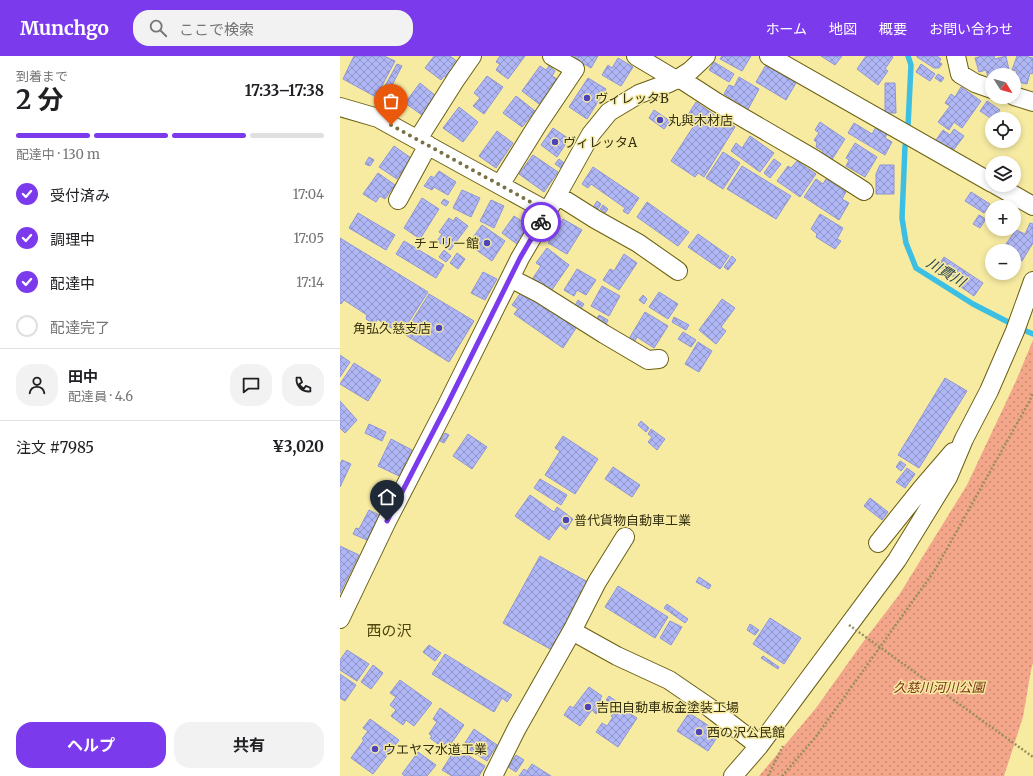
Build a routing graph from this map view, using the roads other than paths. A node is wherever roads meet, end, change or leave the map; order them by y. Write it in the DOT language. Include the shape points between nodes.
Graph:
graph roads {
  1 [pos="472,56"];
  2 [pos="552,56"];
  3 [pos="636,56"];
  4 [pos="706,56"];
  5 [pos="769,56"];
  6 [pos="956,56"];
  7 [pos="678,79"];
  8 [pos="985,87"];
  9 [pos="1021,98"];
  10 [pos="1033,102"];
  11 [pos="340,107"];
  12 [pos="423,142"];
  13 [pos="985,179"];
  14 [pos="500,185"];
  15 [pos="864,191"];
  16 [pos="1008,192"];
  17 [pos="557,195"];
  18 [pos="398,200"];
  19 [pos="1033,206"];
  20 [pos="547,211"];
  21 [pos="678,271"];
  22 [pos="510,278"];
  23 [pos="1033,281"];
  24 [pos="659,359"];
  25 [pos="964,439"];
  26 [pos="625,537"];
  27 [pos="878,543"];
  28 [pos="340,619"];
  29 [pos="572,631"];
  30 [pos="759,746"];
  31 [pos="493,776"];
  32 [pos="733,776"];
  1 -- 12 [label="street" via="456,79"];
  2 -- 14 [label="street" via="575,69"];
  3 -- 7 [label="street"];
  4 -- 7 [label="street"];
  5 -- 13 [label="street"];
  6 -- 8 [label="street" via="960,74"];
  7 -- 15 [label="street" via="814,158"];
  7 -- 17 [label="street" via="639,94 609,112 591,134"];
  9 -- 10 [label="street"];
  11 -- 12 [label="street" via="378,118"];
  12 -- 14 [label="street"];
  12 -- 18 [label="street"];
  14 -- 20 [label="street"];
  16 -- 19 [label="street"];
  17 -- 20 [label="street"];
  17 -- 21 [label="street"];
  20 -- 22 [label="street"];
  22 -- 24 [label="street" via="540,293 648,360"];
  22 -- 28 [label="street"];
  23 -- 25 [label="street" via="989,391"];
  25 -- 27 [label="street"];
  25 -- 30 [label="street" via="948,477 897,560"];
  26 -- 29 [label="street" via="597,582"];
  29 -- 30 [label="street" via="617,656 669,680"];
  29 -- 31 [label="street"];
  30 -- 32 [label="street"];
}
